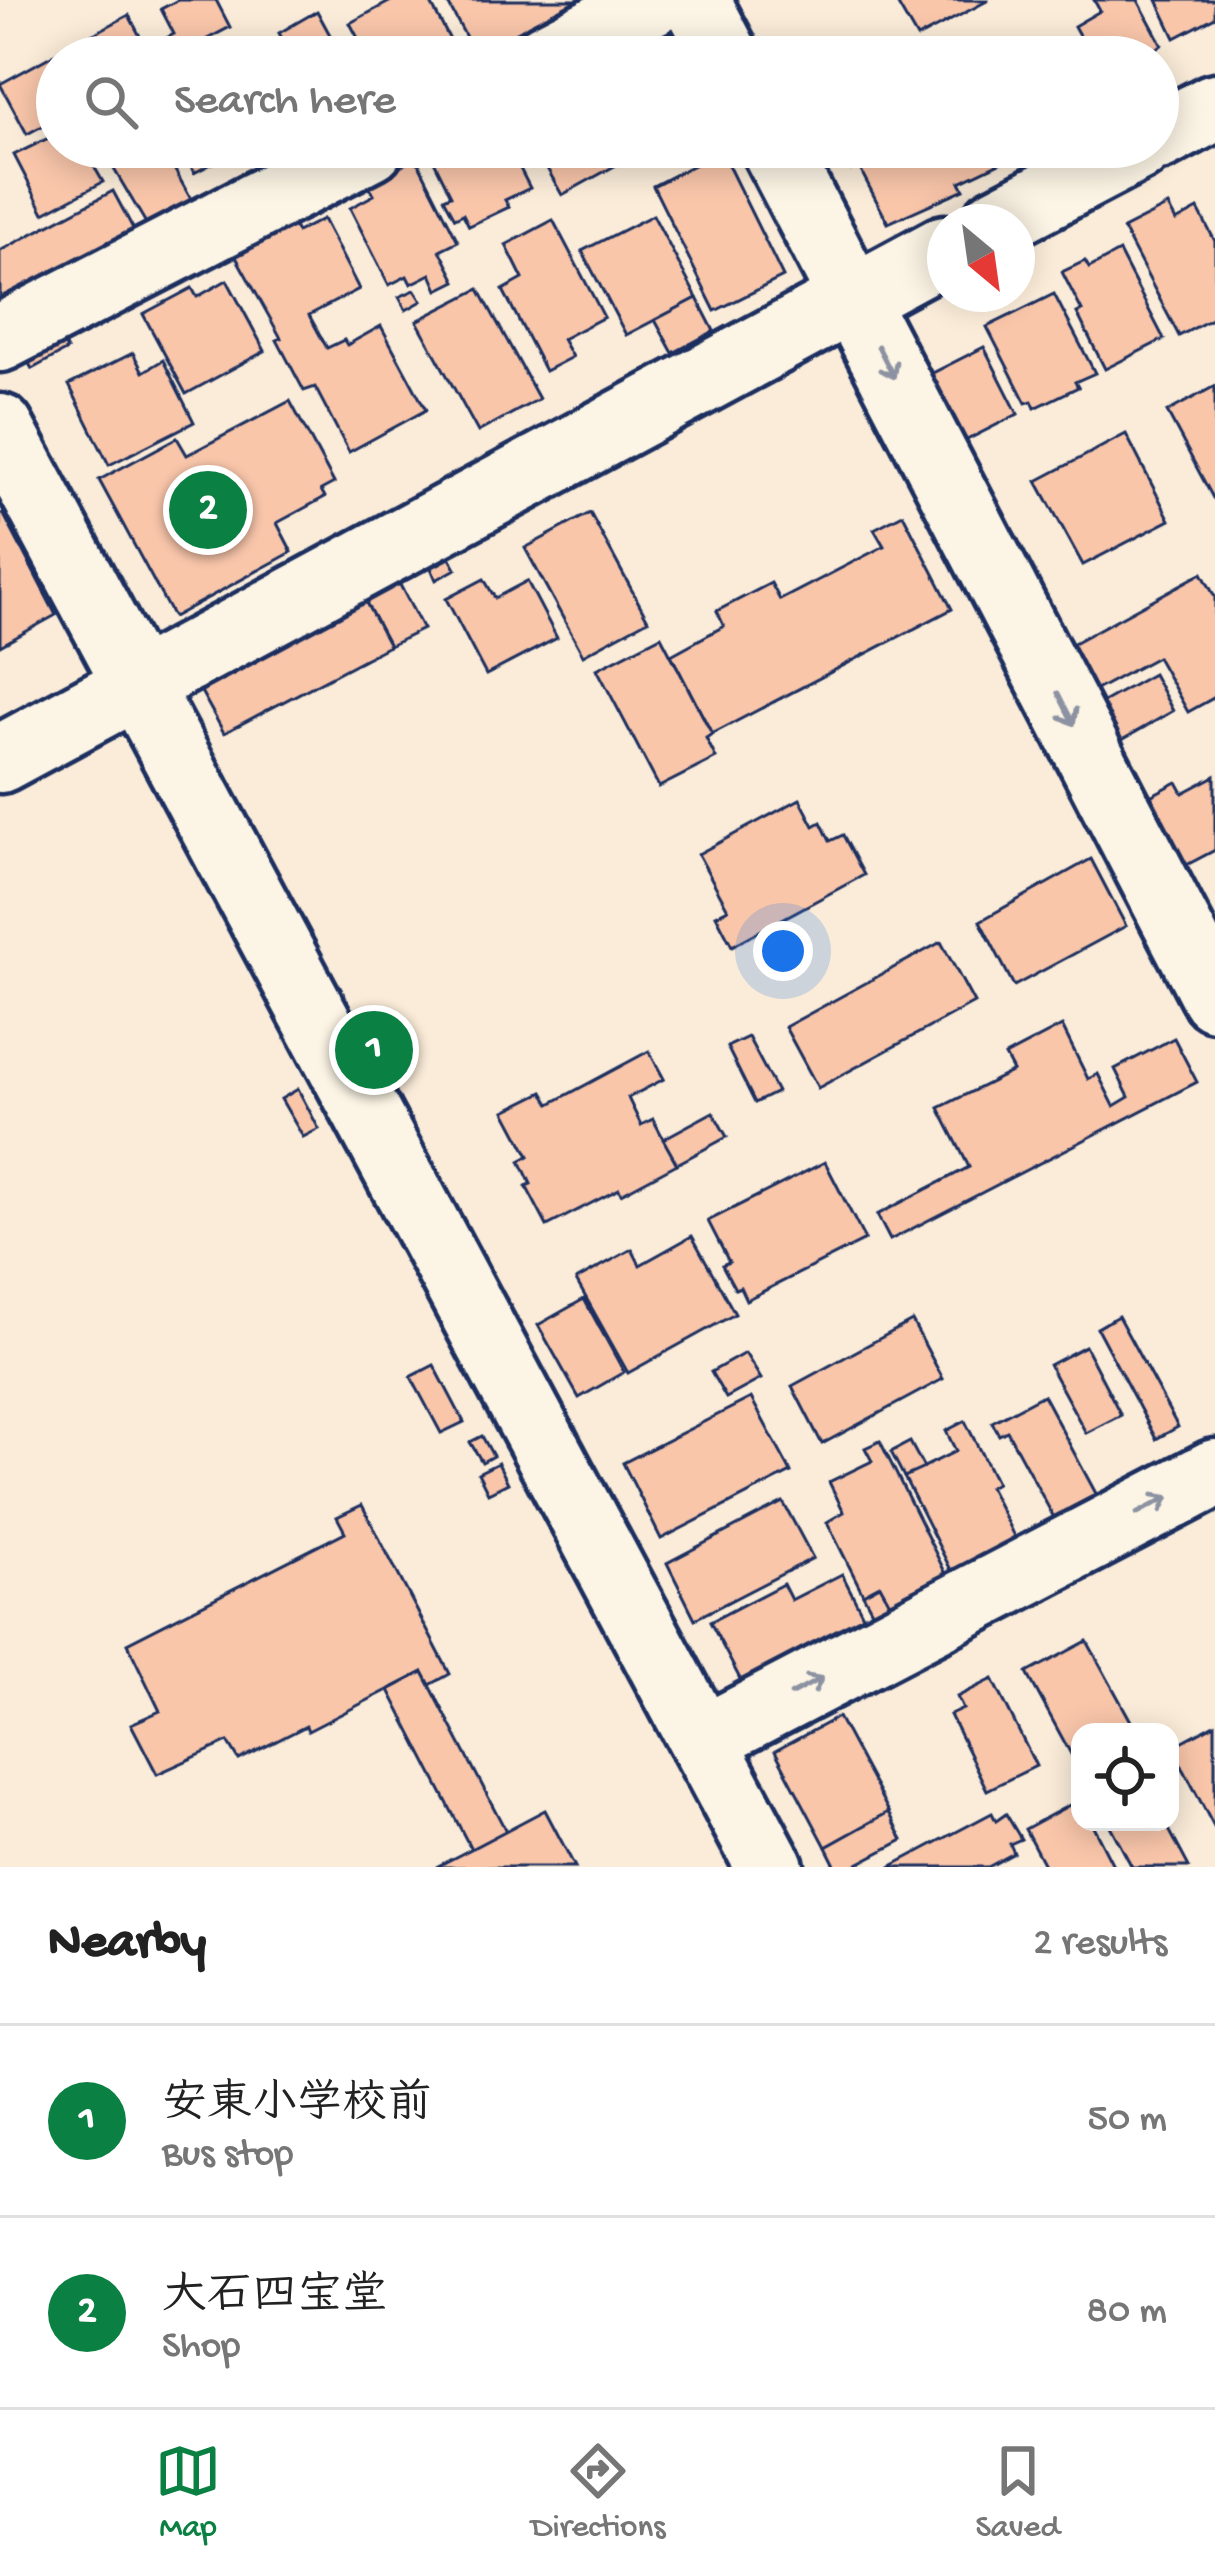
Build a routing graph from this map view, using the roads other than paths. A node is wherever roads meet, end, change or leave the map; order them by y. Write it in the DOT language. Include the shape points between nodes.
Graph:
graph roads {
  1 [pos="705,15"];
  2 [pos="625,36"];
  3 [pos="1215,107"];
  4 [pos="1179,126"];
  5 [pos="329,168"];
  6 [pos="785,168"];
  7 [pos="1099,168"];
  8 [pos="1030,204"];
  9 [pos="927,258"];
  10 [pos="853,297"];
  11 [pos="0,338"];
  12 [pos="0,428"];
  13 [pos="139,686"];
  14 [pos="0,759"];
  15 [pos="1194,906"];
  16 [pos="1215,997"];
  17 [pos="1215,1473"];
  18 [pos="703,1740"];
  19 [pos="770,1867"];
  1 -- 2 [label="street"];
  3 -- 4 [label="street"];
  5 -- 11 [label="street"];
  6 -- 10 [label="street"];
  7 -- 8 [label="street"];
  9 -- 10 [label="street"];
  10 -- 13 [label="street"];
  10 -- 15 [label="street, one-way"];
  12 -- 13 [label="street"];
  13 -- 14 [label="street"];
  13 -- 18 [label="street"];
  15 -- 16 [label="street"];
  18 -- 17 [label="street, one-way"];
  18 -- 19 [label="street"];
}
